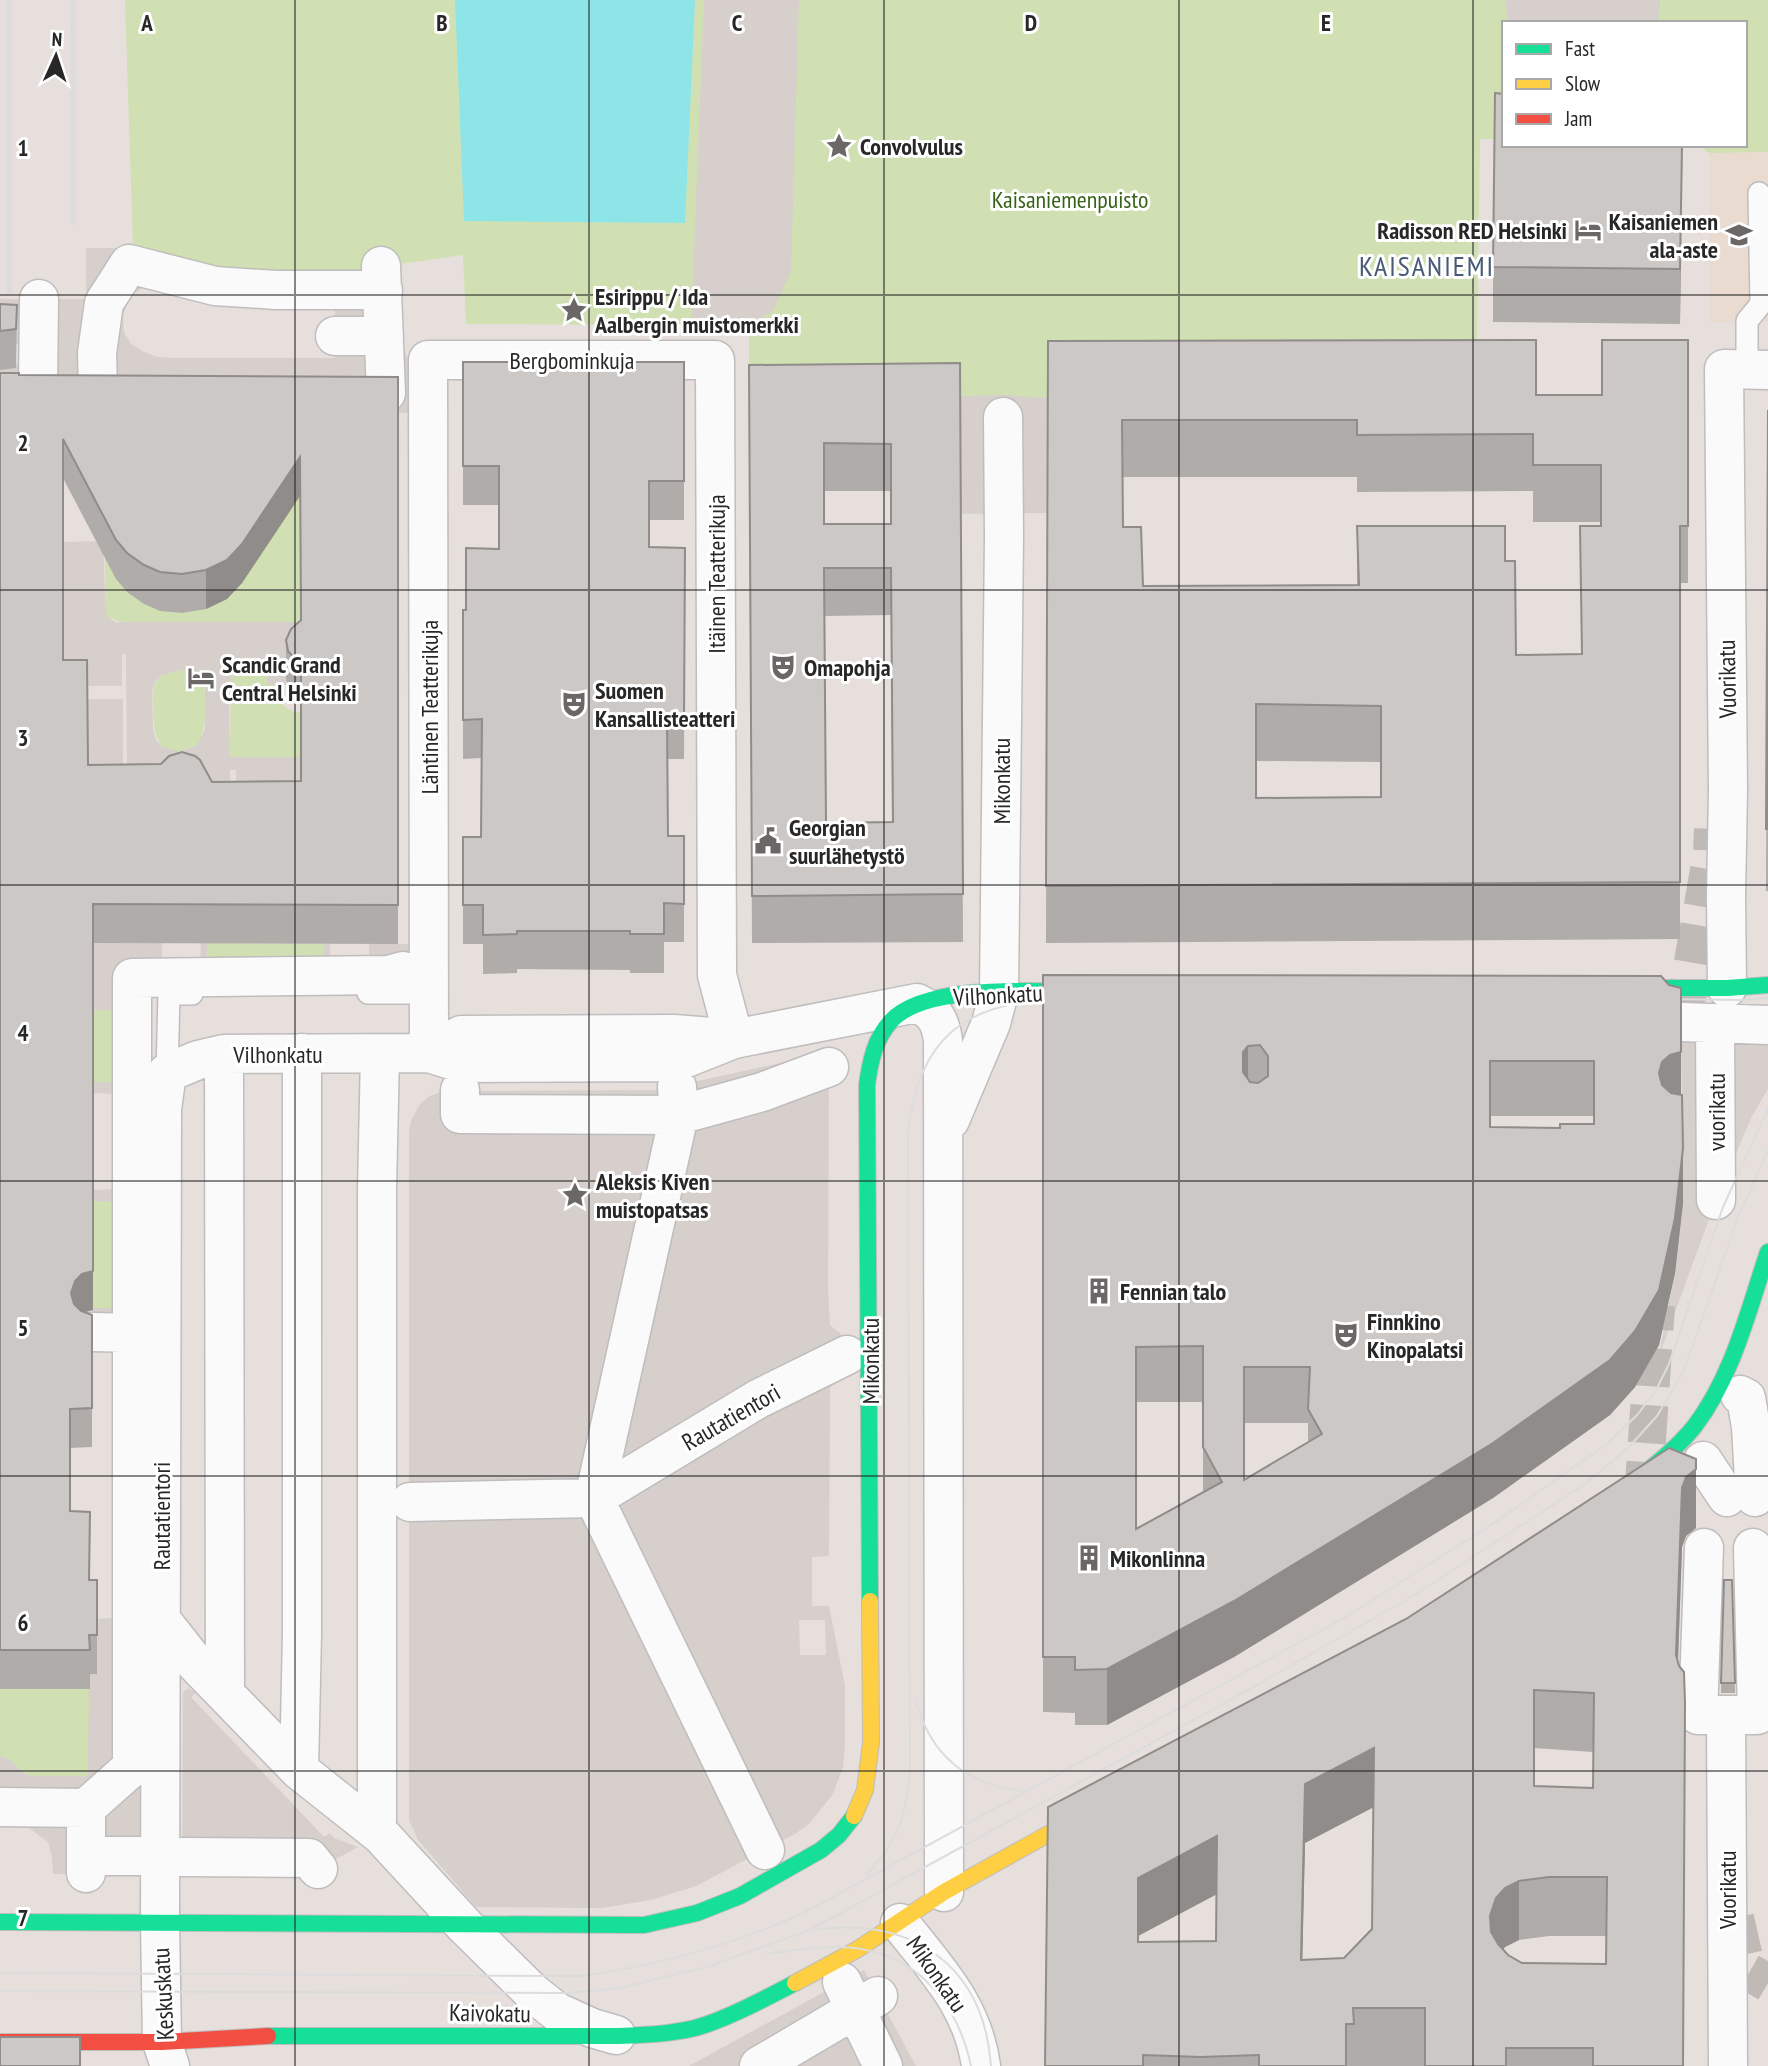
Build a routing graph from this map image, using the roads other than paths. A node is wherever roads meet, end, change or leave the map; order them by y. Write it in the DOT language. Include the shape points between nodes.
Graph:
graph roads {
  1 [pos="1759,192"];
  2 [pos="39,299"];
  3 [pos="335,336"];
  4 [pos="384,336"];
  5 [pos="715,360"];
  6 [pos="32,366"];
  7 [pos="1747,370"];
  8 [pos="429,377"];
  9 [pos="0,390"];
  10 [pos="345,392"];
  11 [pos="386,393"];
  12 [pos="1003,417"];
  13 [pos="416,982"];
  14 [pos="1768,985"];
  15 [pos="1611,988"];
  16 [pos="1115,991"];
  17 [pos="999,993"];
  18 [pos="917,1003"];
  19 [pos="1708,1011"];
  20 [pos="1768,1025"];
  21 [pos="734,1039"];
  22 [pos="302,1053"];
  23 [pos="429,1053"];
  24 [pos="224,1054"];
  25 [pos="380,1054"];
  26 [pos="829,1067"];
  27 [pos="460,1090"];
  28 [pos="165,1091"];
  29 [pos="678,1101"];
  30 [pos="944,1135"];
  31 [pos="1716,1200"];
  32 [pos="1768,1252"];
  33 [pos="93,1332"];
  34 [pos="847,1355"];
  35 [pos="129,1356"];
  36 [pos="1756,1433"];
  37 [pos="1627,1488"];
  38 [pos="1713,1488"];
  39 [pos="594,1498"];
  40 [pos="410,1502"];
  41 [pos="1704,1548"];
  42 [pos="1753,1548"];
  43 [pos="136,1611"];
  44 [pos="1699,1678"];
  45 [pos="1756,1678"];
  46 [pos="225,1693"];
  47 [pos="1726,1715"];
  48 [pos="299,1770"];
  49 [pos="1110,1800"];
  50 [pos="0,1807"];
  51 [pos="86,1808"];
  52 [pos="377,1831"];
  53 [pos="765,1850"];
  54 [pos="142,1856"];
  55 [pos="182,1857"];
  56 [pos="318,1869"];
  57 [pos="944,1892"];
  58 [pos="0,1922"];
  59 [pos="160,1922"];
  60 [pos="900,1923"];
  61 [pos="465,1926"];
  62 [pos="619,2036"];
  63 [pos="0,2042"];
  64 [pos="166,2054"];
  65 [pos="759,2066"];
  66 [pos="883,2066"];
  67 [pos="981,2066"];
  68 [pos="1728,2066"];
  1 -- 7 [label="lane" via="1761,304 1747,321"];
  2 -- 6 [label="street"];
  3 -- 4 [label="street"];
  4 -- 6 [label="street" via="382,278 276,290 215,286 129,264 104,303 97,353 112,390"];
  4 -- 11 [label="street"];
  5 -- 8 [label="street, Bergbominkuja"];
  5 -- 21 [label="street, Itäinen Teatterikuja" via="717,975"];
  6 -- 9 [label="street"];
  7 -- 19 [label="street, Vuorikatu" via="1726,896"];
  8 -- 11 [label="street, Bergbominkuja"];
  8 -- 13 [label="street, Läntinen Teatterikuja"];
  10 -- 11 [label="street, Bergbominkuja"];
  12 -- 17 [label="street, Mikonkatu"];
  13 -- 23 [label="street, Läntinen Teatterikuja"];
  13 -- 28 [label="lane" via="169,994"];
  13 -- 35 [label="street, Rautatientori" via="350,972 182,973 132,978 126,1143"];
  14 -- 19 [label="main road"];
  15 -- 19 [label="main road"];
  16 -- 17 [label="main road, Vilhonkatu"];
  17 -- 18 [label="main road, Vilhonkatu"];
  17 -- 30 [label="street, Mikonkatu"];
  18 -- 21 [label="street, Vilhonkatu"];
  18 -- 30 [label="street, Mikonkatu" via="932,1010 940,1022"];
  18 -- 61 [label="main road, Mikonkatu" via="895,1017 883,1032 874,1049 867,1085 871,1743 867,1784 855,1814 834,1842 808,1859 727,1902 692,1914 644,1925"];
  19 -- 20 [label="street"];
  19 -- 31 [label="street, vuorikatu" via="1699,1129"];
  21 -- 23 [label="street, Vilhonkatu" via="676,1062 461,1063"];
  22 -- 24 [label="street, Vilhonkatu"];
  22 -- 25 [label="street, Vilhonkatu"];
  22 -- 48 [label="street"];
  23 -- 25 [label="street, Vilhonkatu"];
  24 -- 28 [label="street, Vilhonkatu" via="198,1060"];
  24 -- 46 [label="street"];
  25 -- 52 [label="street"];
  26 -- 29 [label="street" via="762,1092"];
  27 -- 29 [label="street" via="460,1114"];
  28 -- 43 [label="street, Rautatientori"];
  29 -- 39 [label="street"];
  30 -- 57 [label="street, Mikonkatu"];
  32 -- 37 [label="main road" via="1733,1355 1699,1419 1663,1459"];
  33 -- 35 [label="street"];
  34 -- 39 [label="street, Rautatientori" via="758,1399"];
  35 -- 43 [label="street, Rautatientori" via="134,1407"];
  36 -- 38 [label="street"];
  39 -- 40 [label="street"];
  39 -- 53 [label="street"];
  41 -- 44 [label="street"];
  42 -- 45 [label="street"];
  43 -- 46 [label="street"];
  43 -- 51 [label="street, Rautatientori" via="132,1767"];
  43 -- 59 [label="street, Rautatientori"];
  44 -- 45 [label="street"];
  44 -- 47 [label="street" via="1698,1715"];
  45 -- 47 [label="street" via="1757,1715"];
  46 -- 48 [label="street"];
  47 -- 68 [label="street, Vuorikatu"];
  48 -- 52 [label="street"];
  49 -- 57 [label="main road, Kaivokatu"];
  50 -- 51 [label="street"];
  51 -- 54 [label="street" via="86,1865"];
  52 -- 61 [label="street"];
  55 -- 56 [label="street" via="240,1865 309,1858"];
  57 -- 60 [label="main road, Kaivokatu"];
  58 -- 59 [label="main road"];
  59 -- 61 [label="main road"];
  59 -- 64 [label="street, Keskuskatu"];
  60 -- 62 [label="main road, Kaivokatu" via="731,2014 698,2027"];
  60 -- 67 [label="street, Mikonkatu" via="963,2005 975,2033"];
  61 -- 62 [label="street" via="544,2003 573,2020"];
  62 -- 64 [label="main road, Kaivokatu" via="279,2035"];
  63 -- 64 [label="main road, Kaivokatu"];
  65 -- 66 [label="street" via="858,1997"];
}
